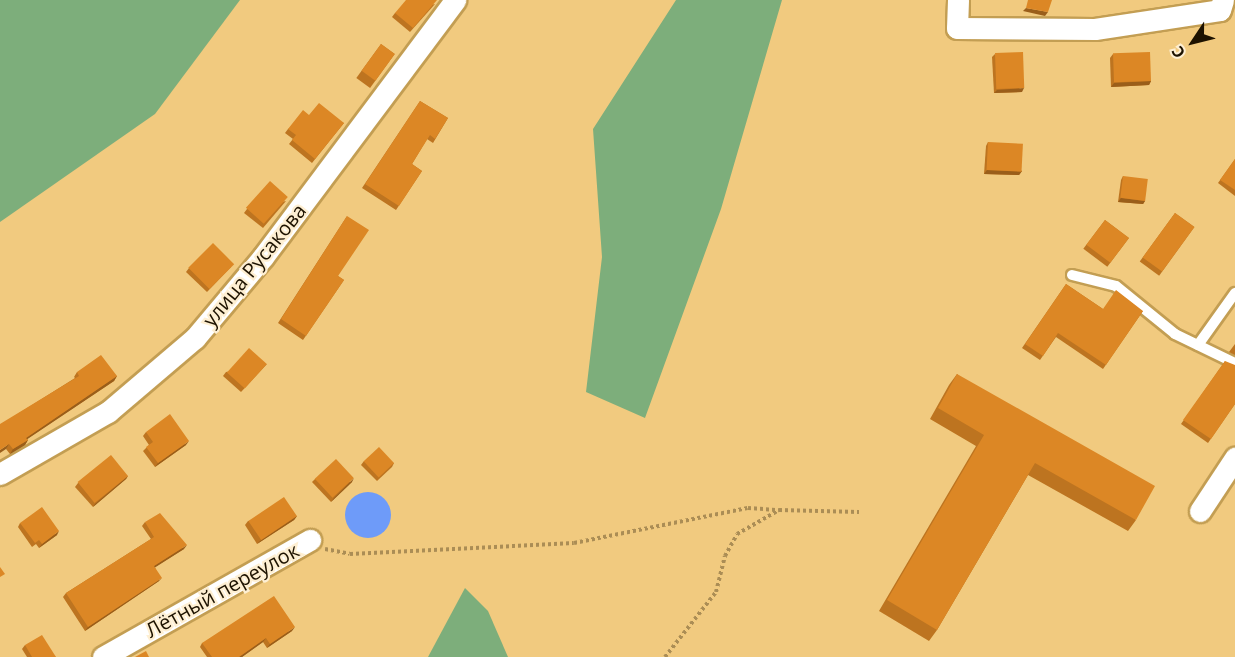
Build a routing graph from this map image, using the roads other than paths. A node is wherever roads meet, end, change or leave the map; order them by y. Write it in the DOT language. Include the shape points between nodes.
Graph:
graph roads {
  1 [pos="455,0"];
  2 [pos="958,0"];
  3 [pos="1222,5"];
  4 [pos="1072,275"];
  5 [pos="1235,293"];
  6 [pos="1198,345"];
  7 [pos="1235,363"];
  8 [pos="1235,458"];
  9 [pos="0,474"];
  10 [pos="1200,511"];
  11 [pos="310,540"];
  12 [pos="103,657"];
  1 -- 9 [label="street, улица Русакова" via="263,257 195,338 108,412"];
  2 -- 3 [label="street" via="957,28 1095,29"];
  4 -- 6 [label="lane" via="1116,286 1175,334"];
  5 -- 6 [label="lane"];
  6 -- 7 [label="lane"];
  8 -- 10 [label="street"];
  11 -- 12 [label="street, Лётный переулок"];
}
